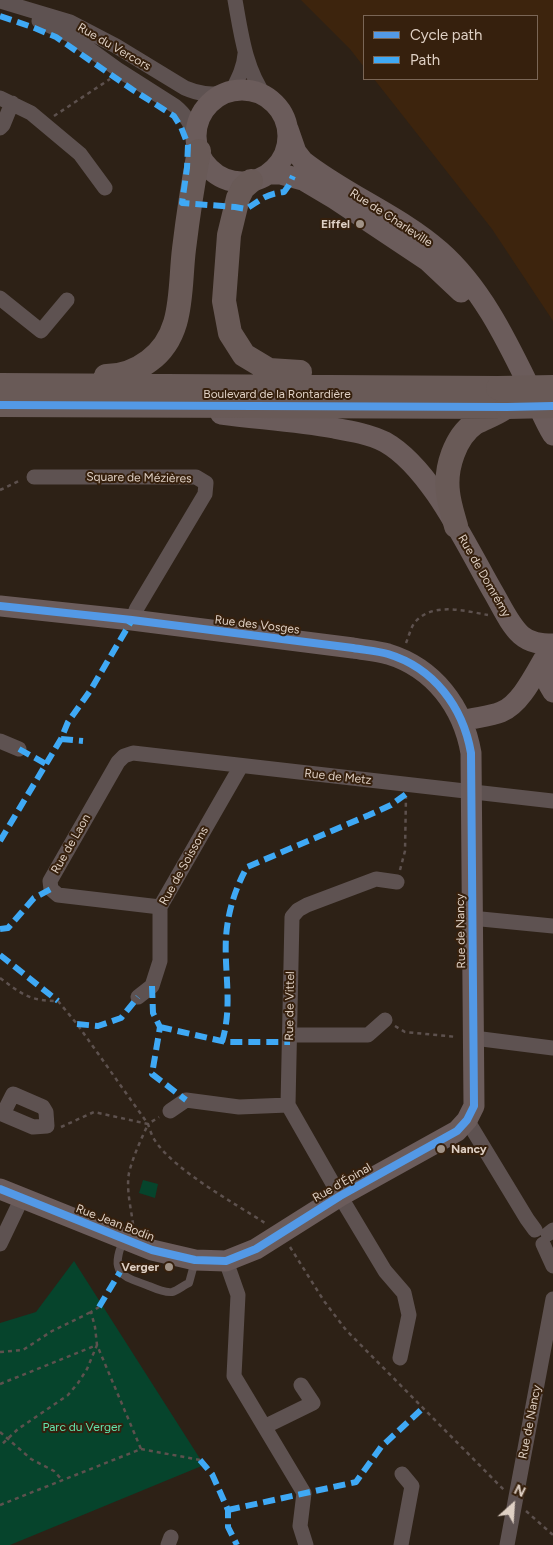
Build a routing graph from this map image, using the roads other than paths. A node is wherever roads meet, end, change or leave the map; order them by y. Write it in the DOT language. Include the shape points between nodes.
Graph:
graph roads {
  1 [pos="0,0"];
  2 [pos="235,0"];
  3 [pos="0,7"];
  4 [pos="245,50"];
  5 [pos="229,92"];
  6 [pos="265,96"];
  7 [pos="6,101"];
  8 [pos="0,128"];
  9 [pos="288,129"];
  10 [pos="197,144"];
  11 [pos="260,177"];
  12 [pos="105,188"];
  13 [pos="0,298"];
  14 [pos="67,300"];
  15 [pos="505,340"];
  16 [pos="0,385"];
  17 [pos="433,387"];
  18 [pos="553,387"];
  19 [pos="503,397"];
  20 [pos="0,405"];
  21 [pos="159,405"];
  22 [pos="552,423"];
  23 [pos="553,452"];
  24 [pos="34,477"];
  25 [pos="456,526"];
  26 [pos="0,606"];
  27 [pos="509,619"];
  28 [pos="132,620"];
  29 [pos="549,669"];
  30 [pos="465,730"];
  31 [pos="0,741"];
  32 [pos="19,749"];
  33 [pos="124,756"];
  34 [pos="241,766"];
  35 [pos="472,792"];
  36 [pos="553,801"];
  37 [pos="396,882"];
  38 [pos="160,907"];
  39 [pos="471,918"];
  40 [pos="553,926"];
  41 [pos="138,998"];
  42 [pos="385,1020"];
  43 [pos="290,1034"];
  44 [pos="474,1038"];
  45 [pos="553,1048"];
  46 [pos="288,1106"];
  47 [pos="170,1111"];
  48 [pos="2,1114"];
  49 [pos="467,1120"];
  50 [pos="0,1189"];
  51 [pos="340,1196"];
  52 [pos="22,1198"];
  53 [pos="545,1235"];
  54 [pos="129,1241"];
  55 [pos="0,1244"];
  56 [pos="195,1260"];
  57 [pos="226,1261"];
  58 [pos="553,1266"];
  59 [pos="553,1299"];
  60 [pos="400,1358"];
  61 [pos="301,1385"];
  62 [pos="266,1426"];
  63 [pos="402,1474"];
  64 [pos="306,1545"];
  65 [pos="401,1545"];
  66 [pos="506,1545"];
  1 -- 5 [label="street, Rue du Vercors" via="70,22 197,93"];
  2 -- 4 [label="street"];
  3 -- 10 [label="street, Rue du Vercors" via="70,35 183,112"];
  4 -- 5 [label="street" via="244,63"];
  4 -- 6 [label="street" via="253,76"];
  5 -- 6 [label="street" via="253,91"];
  5 -- 10 [label="street" via="213,100 203,110 198,123"];
  6 -- 9 [label="street" via="276,104"];
  7 -- 8 [label="street"];
  7 -- 12 [label="street" via="31,112 80,154"];
  9 -- 11 [label="street" via="285,154 278,165"];
  9 -- 15 [label="street, Rue de Charleville" via="303,161 440,251 479,295"];
  10 -- 11 [label="street" via="205,162 225,179 238,182"];
  10 -- 16 [label="main road" via="179,312 173,333 159,354 139,368 114,376 41,378"];
  11 -- 15 [label="street, Rue de Charleville" via="281,174 303,180 365,218 428,261 470,300"];
  11 -- 17 [label="main road" via="243,188 229,235 224,301 230,333 244,355 269,370 399,378"];
  13 -- 14 [label="street" via="41,332"];
  15 -- 22 [label="street, Rue de Charleville"];
  16 -- 17 [label="main road, Boulevard de la Rontardière"];
  17 -- 19 [label="main road, Boulevard de la Rontardière"];
  18 -- 19 [label="main road, Boulevard de la Rontardière, bridge"];
  19 -- 21 [label="main road, Boulevard de la Rontardière"];
  19 -- 22 [label="main road, Boulevard de la Rontardière, bridge"];
  19 -- 25 [label="main road" via="474,424 452,455 448,492"];
  20 -- 21 [label="main road, Boulevard de la Rontardière"];
  21 -- 25 [label="street, Rue de Domrémy" via="330,427 358,432 384,442 408,458 424,476"];
  22 -- 23 [label="street, Rue de Charleville"];
  24 -- 28 [label="street, Square de Mézières" via="196,477 206,483 205,494"];
  25 -- 27 [label="street, Rue de Domrémy"];
  26 -- 28 [label="street, Rue des Vosges"];
  27 -- 29 [label="street, Rue de Domrémy" via="524,653"];
  27 -- 29 [label="street, Rue de Domrémy" via="520,634 541,644"];
  28 -- 30 [label="street, Rue des Vosges" via="387,654 424,672 438,684"];
  29 -- 30 [label="street" via="513,705"];
  30 -- 35 [label="street, Rue de Nancy" via="472,768"];
  31 -- 32 [label="street"];
  33 -- 34 [label="street, Rue de Metz" via="133,753"];
  33 -- 38 [label="street, Rue de Laon" via="50,881 51,889 58,895"];
  34 -- 35 [label="street, Rue de Metz"];
  34 -- 38 [label="street, Rue de Soissons"];
  35 -- 36 [label="street, Rue de Metz"];
  35 -- 39 [label="street, Rue de Nancy"];
  37 -- 43 [label="street, Rue de Vittel" via="376,879 307,905 292,918"];
  38 -- 41 [label="street, Rue de Soissons" via="160,960 152,986"];
  39 -- 40 [label="street"];
  39 -- 44 [label="street, Rue de Nancy"];
  42 -- 43 [label="street" via="368,1035"];
  43 -- 46 [label="street, Rue de Vittel"];
  44 -- 45 [label="street"];
  44 -- 49 [label="street, Rue de Nancy" via="474,1106"];
  46 -- 47 [label="street" via="239,1107 186,1100"];
  46 -- 51 [label="street"];
  48 -- 48 [label="street" via="33,1127 47,1126 43,1107 13,1094"];
  49 -- 51 [label="street, Rue d’Épinal" via="457,1131"];
  49 -- 53 [label="street" via="527,1218"];
  50 -- 52 [label="street, Rue Jean Bodin"];
  51 -- 57 [label="street, Rue d’Épinal" via="256,1248"];
  51 -- 60 [label="street" via="385,1270 404,1293 409,1315"];
  52 -- 54 [label="street, Rue Jean Bodin"];
  52 -- 55 [label="street"];
  53 -- 58 [label="street"];
  54 -- 56 [label="street, Rue Jean Bodin"];
  54 -- 56 [label="lane" via="117,1255 120,1272 130,1280 162,1291 172,1292 189,1283"];
  56 -- 57 [label="street, Rue Jean Bodin"];
  57 -- 62 [label="street" via="238,1295 234,1376"];
  59 -- 66 [label="street, Rue de Nancy"];
  61 -- 62 [label="street" via="313,1403"];
  62 -- 64 [label="street" via="304,1492 300,1526"];
  63 -- 65 [label="street" via="412,1486"];
}
